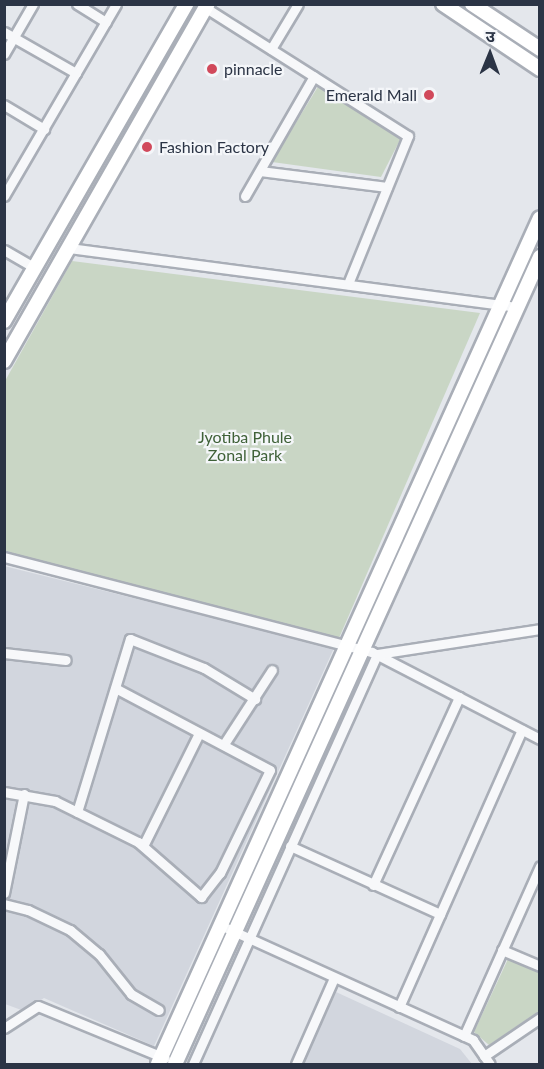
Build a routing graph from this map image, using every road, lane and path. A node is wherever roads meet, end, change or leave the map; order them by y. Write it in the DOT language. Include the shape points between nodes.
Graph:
graph roads {
  1 [pos="33,4"];
  2 [pos="76,4"];
  3 [pos="116,4"];
  4 [pos="186,4"];
  5 [pos="298,4"];
  6 [pos="443,4"];
  7 [pos="472,4"];
  8 [pos="207,6"];
  9 [pos="106,22"];
  10 [pos="4,32"];
  11 [pos="14,38"];
  12 [pos="271,49"];
  13 [pos="540,49"];
  14 [pos="4,54"];
  15 [pos="540,69"];
  16 [pos="76,73"];
  17 [pos="314,76"];
  18 [pos="4,105"];
  19 [pos="44,129"];
  20 [pos="260,171"];
  21 [pos="9,180"];
  22 [pos="387,187"];
  23 [pos="4,196"];
  24 [pos="245,196"];
  25 [pos="540,218"];
  26 [pos="69,248"];
  27 [pos="4,250"];
  28 [pos="540,257"];
  29 [pos="35,268"];
  30 [pos="348,284"];
  31 [pos="501,303"];
  32 [pos="516,307"];
  33 [pos="4,321"];
  34 [pos="4,361"];
  35 [pos="4,558"];
  36 [pos="540,629"];
  37 [pos="345,645"];
  38 [pos="363,649"];
  39 [pos="4,653"];
  40 [pos="377,654"];
  41 [pos="66,660"];
  42 [pos="272,670"];
  43 [pos="115,688"];
  44 [pos="459,697"];
  45 [pos="255,699"];
  46 [pos="522,730"];
  47 [pos="200,733"];
  48 [pos="540,739"];
  49 [pos="224,744"];
  50 [pos="4,792"];
  51 [pos="24,794"];
  52 [pos="77,812"];
  53 [pos="143,846"];
  54 [pos="290,846"];
  55 [pos="540,866"];
  56 [pos="373,885"];
  57 [pos="4,893"];
  58 [pos="4,904"];
  59 [pos="440,914"];
  60 [pos="220,925"];
  61 [pos="234,933"];
  62 [pos="248,939"];
  63 [pos="502,950"];
  64 [pos="540,966"];
  65 [pos="334,978"];
  66 [pos="399,1007"];
  67 [pos="159,1010"];
  68 [pos="540,1018"];
  69 [pos="4,1028"];
  70 [pos="464,1036"];
  71 [pos="484,1056"];
  72 [pos="160,1060"];
  73 [pos="175,1063"];
  74 [pos="193,1065"];
  75 [pos="296,1065"];
  76 [pos="490,1065"];
  1 -- 11 [label="street"];
  2 -- 9 [label="street"];
  3 -- 9 [label="street"];
  4 -- 29 [label="street"];
  5 -- 12 [label="street"];
  6 -- 15 [label="street"];
  7 -- 13 [label="street"];
  8 -- 12 [label="street"];
  8 -- 26 [label="street"];
  9 -- 16 [label="street"];
  10 -- 11 [label="street"];
  11 -- 14 [label="street"];
  11 -- 16 [label="street"];
  12 -- 17 [label="street"];
  16 -- 19 [label="street"];
  17 -- 20 [label="street"];
  17 -- 22 [label="street" via="408,136"];
  18 -- 19 [label="street"];
  19 -- 21 [label="street"];
  20 -- 22 [label="street"];
  20 -- 24 [label="street"];
  21 -- 23 [label="street"];
  22 -- 30 [label="street"];
  25 -- 31 [label="street"];
  26 -- 30 [label="street"];
  26 -- 34 [label="street"];
  27 -- 29 [label="street"];
  28 -- 32 [label="street"];
  29 -- 33 [label="street"];
  30 -- 31 [label="street"];
  31 -- 32 [label="street"];
  31 -- 37 [label="street"];
  32 -- 38 [label="street"];
  35 -- 37 [label="street"];
  36 -- 40 [label="street"];
  37 -- 38 [label="street"];
  37 -- 60 [label="street"];
  38 -- 40 [label="street"];
  38 -- 61 [label="street"];
  39 -- 41 [label="street"];
  40 -- 44 [label="street"];
  40 -- 54 [label="street"];
  42 -- 45 [label="street"];
  43 -- 45 [label="street" via="129,639 204,668"];
  43 -- 47 [label="street"];
  43 -- 52 [label="street"];
  44 -- 46 [label="street"];
  44 -- 56 [label="street"];
  45 -- 49 [label="street"];
  46 -- 48 [label="street"];
  46 -- 59 [label="street"];
  47 -- 49 [label="street"];
  47 -- 53 [label="street"];
  49 -- 53 [label="street" via="270,770 220,873 201,897"];
  50 -- 51 [label="street"];
  51 -- 52 [label="street" via="55,801"];
  51 -- 57 [label="street"];
  52 -- 53 [label="street"];
  54 -- 56 [label="street"];
  54 -- 62 [label="street"];
  55 -- 63 [label="street"];
  56 -- 59 [label="street"];
  58 -- 67 [label="street" via="28,910 70,930 99,954 131,993"];
  59 -- 66 [label="street"];
  60 -- 61 [label="street"];
  60 -- 72 [label="street"];
  61 -- 62 [label="street"];
  61 -- 73 [label="street"];
  62 -- 65 [label="street"];
  62 -- 74 [label="street"];
  63 -- 64 [label="street"];
  63 -- 70 [label="street"];
  65 -- 66 [label="street"];
  65 -- 75 [label="street"];
  66 -- 70 [label="street"];
  68 -- 71 [label="street"];
  69 -- 72 [label="street" via="38,1006"];
  70 -- 71 [label="street" via="473,1040"];
  71 -- 76 [label="street"];
  72 -- 73 [label="street"];
}
